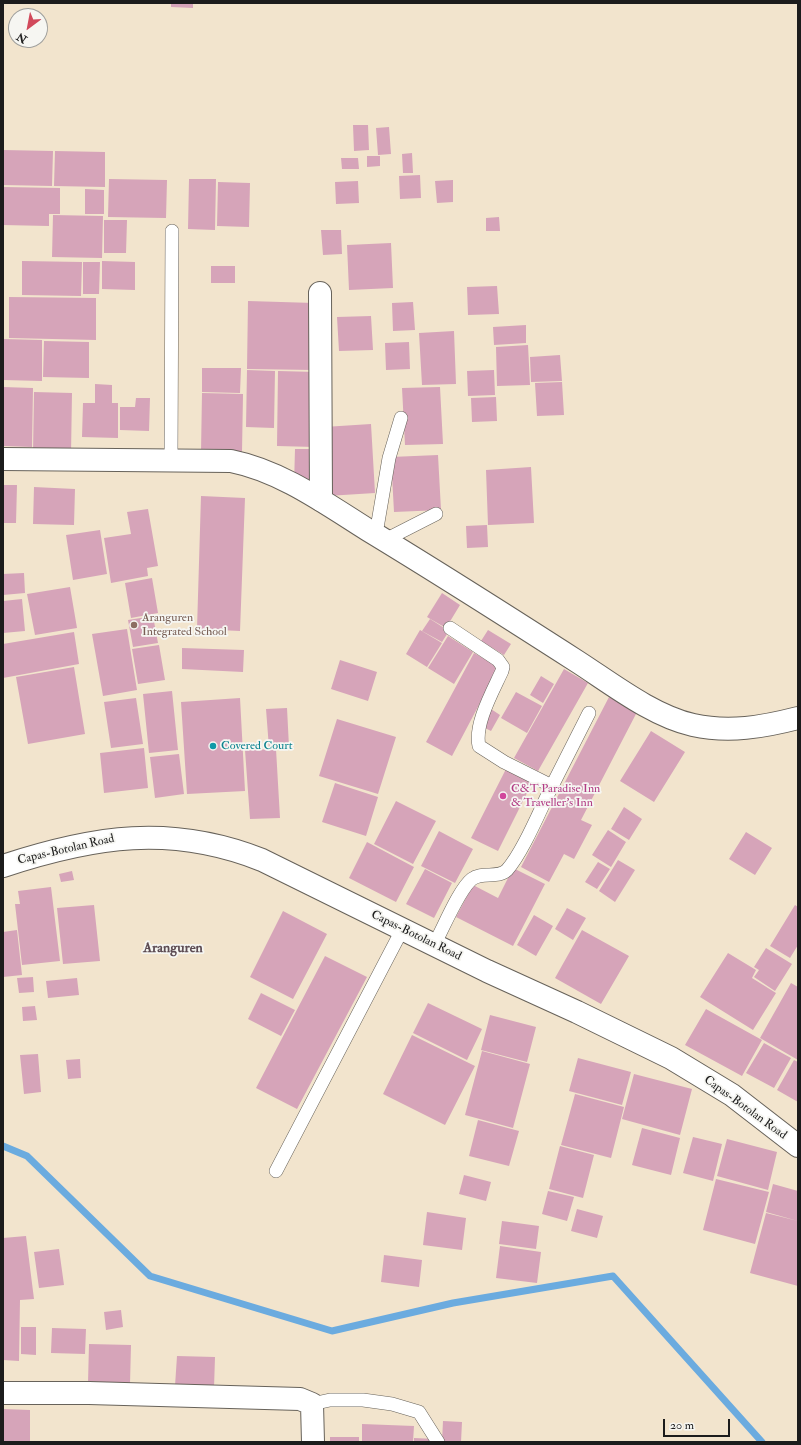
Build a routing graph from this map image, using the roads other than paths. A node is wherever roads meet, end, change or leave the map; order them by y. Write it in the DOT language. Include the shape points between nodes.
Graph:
graph roads {
  1 [pos="172,231"];
  2 [pos="320,293"];
  3 [pos="401,418"];
  4 [pos="3,460"];
  5 [pos="171,462"];
  6 [pos="321,500"];
  7 [pos="436,514"];
  8 [pos="381,537"];
  9 [pos="450,628"];
  10 [pos="589,713"];
  11 [pos="798,718"];
  12 [pos="552,786"];
  13 [pos="3,866"];
  14 [pos="402,930"];
  15 [pos="434,945"];
  16 [pos="798,1146"];
  17 [pos="276,1171"];
  18 [pos="3,1393"];
  19 [pos="312,1404"];
  20 [pos="313,1442"];
  21 [pos="438,1442"];
  1 -- 5 [label="lane"];
  2 -- 6 [label="street"];
  3 -- 8 [label="lane" via="389,458"];
  4 -- 5 [label="street"];
  5 -- 6 [label="street" via="231,461 249,465"];
  6 -- 8 [label="street"];
  7 -- 8 [label="lane"];
  8 -- 11 [label="street" via="614,686 674,719 708,728 734,729 766,726"];
  9 -- 12 [label="lane" via="498,660 503,667 486,707 478,740 479,746 504,762"];
  10 -- 12 [label="lane"];
  12 -- 15 [label="lane" via="518,854 506,871 498,875 487,874 473,878 464,888"];
  13 -- 14 [label="street, Capas-Botolan Road" via="56,850 118,838 149,837 200,842 262,860"];
  14 -- 15 [label="street, Capas-Botolan Road"];
  14 -- 17 [label="lane"];
  15 -- 16 [label="street, Capas-Botolan Road" via="671,1058 732,1095"];
  18 -- 19 [label="street" via="300,1399"];
  19 -- 20 [label="street"];
  19 -- 21 [label="lane" via="330,1400 363,1400 392,1404 419,1412"];
}
